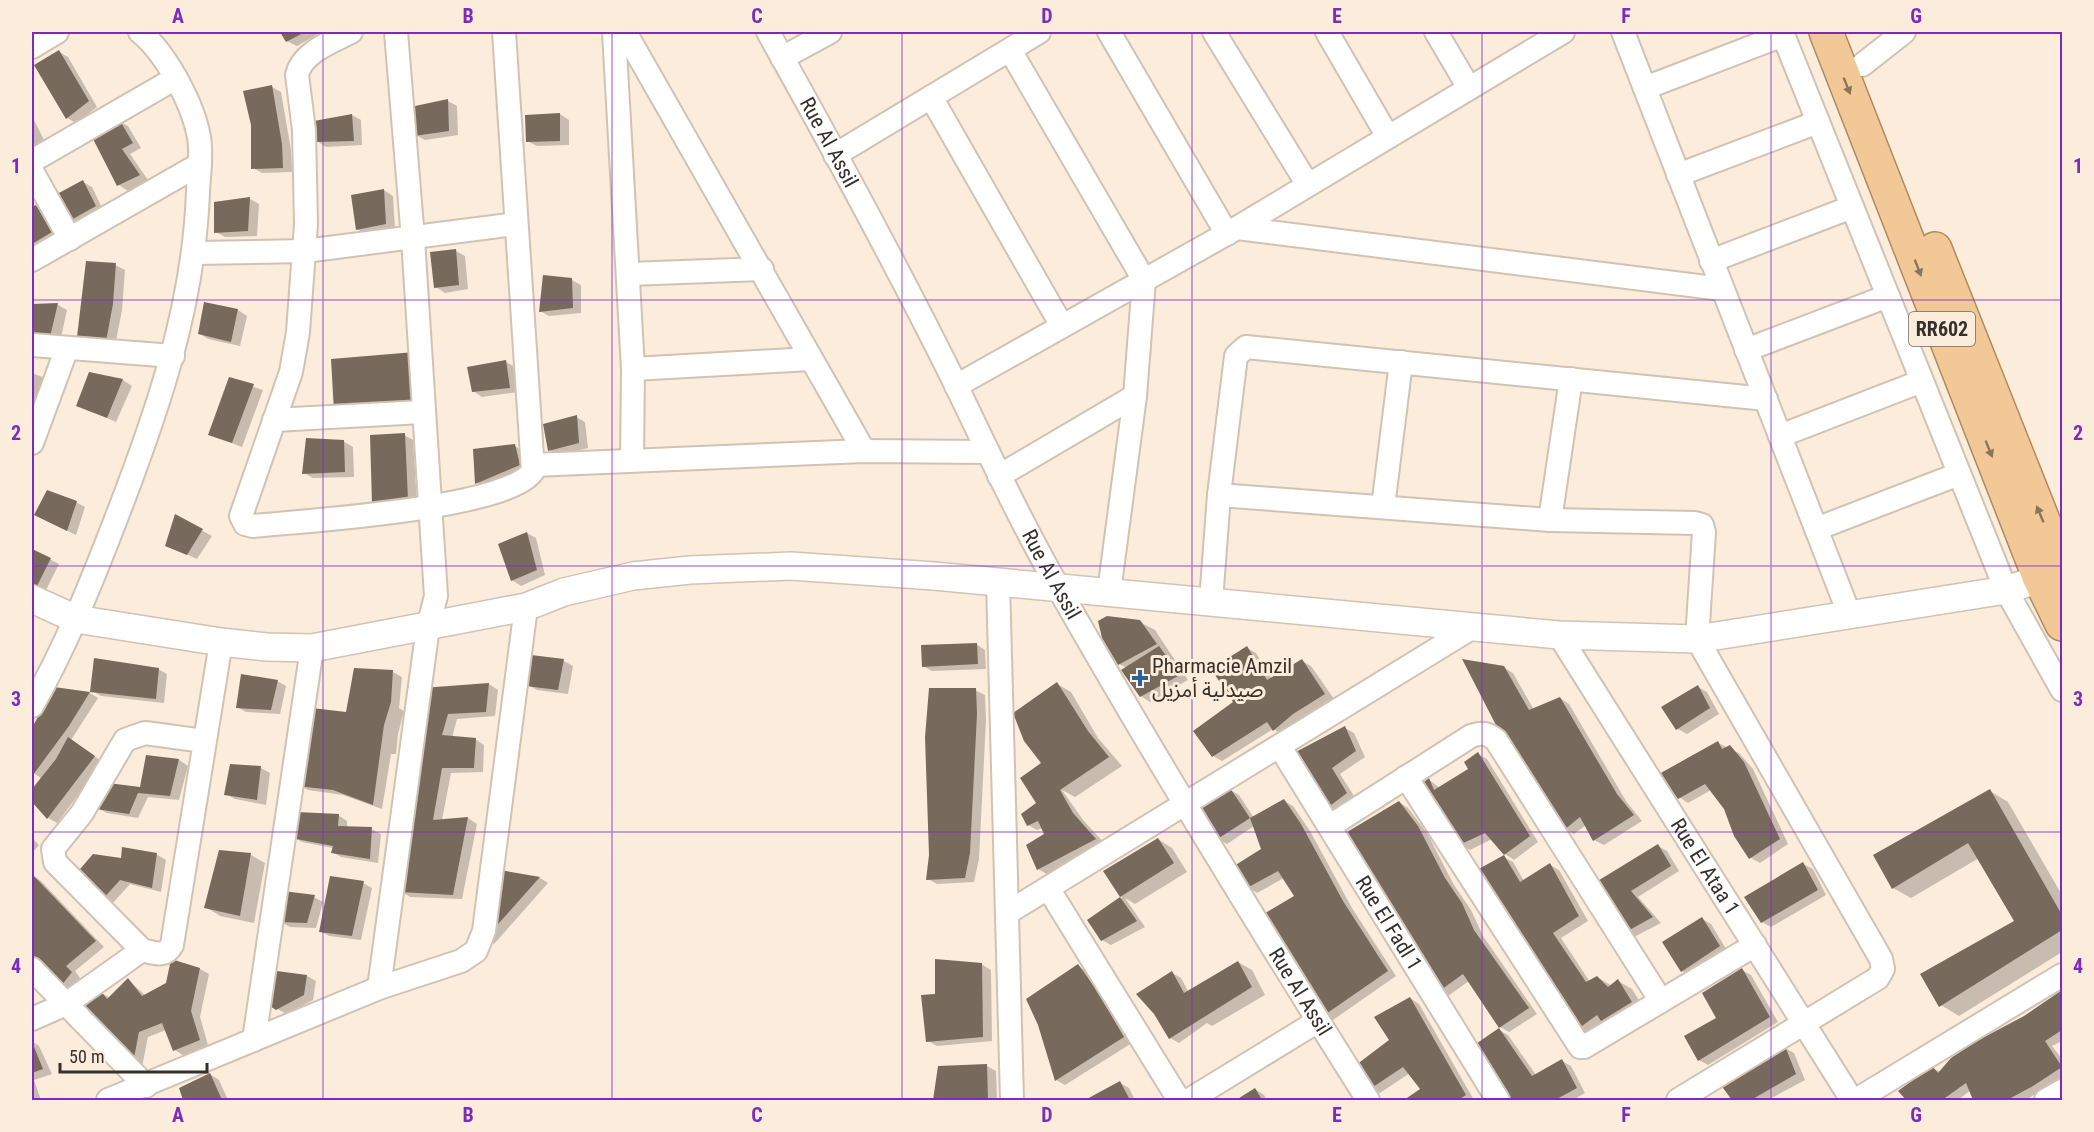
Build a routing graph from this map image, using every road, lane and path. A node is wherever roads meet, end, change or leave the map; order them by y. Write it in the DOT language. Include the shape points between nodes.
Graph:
graph roads {
  1 [pos="57,32"];
  2 [pos="351,32"];
  3 [pos="396,32"];
  4 [pos="504,32"];
  5 [pos="614,32"];
  6 [pos="625,32"];
  7 [pos="768,32"];
  8 [pos="830,32"];
  9 [pos="1039,32"];
  10 [pos="1109,32"];
  11 [pos="1214,32"];
  12 [pos="1327,32"];
  13 [pos="1436,32"];
  14 [pos="1623,32"];
  15 [pos="1826,32"];
  16 [pos="1849,32"];
  17 [pos="1904,32"];
  18 [pos="146,33"];
  19 [pos="1782,33"];
  20 [pos="1552,34"];
  21 [pos="32,47"];
  22 [pos="1010,50"];
  23 [pos="782,58"];
  24 [pos="1862,65"];
  25 [pos="176,78"];
  26 [pos="1469,88"];
  27 [pos="1645,88"];
  28 [pos="931,97"];
  29 [pos="1818,122"];
  30 [pos="1388,137"];
  31 [pos="835,155"];
  32 [pos="32,161"];
  33 [pos="200,164"];
  34 [pos="32,171"];
  35 [pos="1678,175"];
  36 [pos="1308,185"];
  37 [pos="1852,207"];
  38 [pos="516,224"];
  39 [pos="1232,231"];
  40 [pos="70,239"];
  41 [pos="413,239"];
  42 [pos="304,251"];
  43 [pos="194,253"];
  44 [pos="32,260"];
  45 [pos="1712,261"];
  46 [pos="762,269"];
  47 [pos="629,274"];
  48 [pos="1144,280"];
  49 [pos="1722,289"];
  50 [pos="1888,296"];
  51 [pos="1062,327"];
  52 [pos="32,345"];
  53 [pos="67,348"];
  54 [pos="1746,350"];
  55 [pos="173,356"];
  56 [pos="811,359"];
  57 [pos="1401,362"];
  58 [pos="633,369"];
  59 [pos="1571,379"];
  60 [pos="1922,381"];
  61 [pos="956,386"];
  62 [pos="1135,396"];
  63 [pos="1766,399"];
  64 [pos="423,412"];
  65 [pos="274,420"];
  66 [pos="1780,436"];
  67 [pos="32,443"];
  68 [pos="864,452"];
  69 [pos="986,452"];
  70 [pos="633,460"];
  71 [pos="534,465"];
  72 [pos="1959,474"];
  73 [pos="999,477"];
  74 [pos="1219,495"];
  75 [pos="1383,507"];
  76 [pos="430,509"];
  77 [pos="1550,520"];
  78 [pos="1816,529"];
  79 [pos="2055,572"];
  80 [pos="998,582"];
  81 [pos="1058,588"];
  82 [pos="2006,590"];
  83 [pos="1109,592"];
  84 [pos="32,599"];
  85 [pos="1211,601"];
  86 [pos="526,607"];
  87 [pos="1850,616"];
  88 [pos="76,619"];
  89 [pos="2062,624"];
  90 [pos="428,627"];
  91 [pos="1473,627"];
  92 [pos="1560,635"];
  93 [pos="1696,639"];
  94 [pos="221,642"];
  95 [pos="312,648"];
  96 [pos="2062,690"];
  97 [pos="32,706"];
  98 [pos="204,741"];
  99 [pos="1280,747"];
  100 [pos="1407,777"];
  101 [pos="1186,804"];
  102 [pos="1330,826"];
  103 [pos="1048,888"];
  104 [pos="1007,913"];
  105 [pos="1755,945"];
  106 [pos="142,950"];
  107 [pos="32,969"];
  108 [pos="2062,975"];
  109 [pos="379,988"];
  110 [pos="1661,1001"];
  111 [pos="66,1004"];
  112 [pos="32,1019"];
  113 [pos="1318,1022"];
  114 [pos="1804,1023"];
  115 [pos="254,1040"];
  116 [pos="146,1086"];
  117 [pos="2062,1092"];
  118 [pos="1496,1100"];
  119 [pos="108,1101"];
  120 [pos="1012,1101"];
  121 [pos="1179,1101"];
  122 [pos="1189,1101"];
  123 [pos="1368,1101"];
  124 [pos="1678,1101"];
  125 [pos="1852,1101"];
  126 [pos="1856,1101"];
  127 [pos="2046,1101"];
  1 -- 21 [label="street"];
  2 -- 42 [label="street" via="311,54 299,66 297,75 306,154"];
  3 -- 41 [label="street"];
  4 -- 38 [label="street"];
  5 -- 47 [label="street"];
  6 -- 46 [label="street"];
  7 -- 23 [label="street, Rue Al Assil"];
  8 -- 23 [label="street"];
  9 -- 22 [label="street"];
  10 -- 39 [label="street"];
  11 -- 36 [label="street"];
  12 -- 30 [label="street"];
  13 -- 26 [label="street"];
  14 -- 27 [label="street"];
  15 -- 79 [label="highway, RR602, one-way"];
  16 -- 24 [label="highway, RR602"];
  17 -- 24 [label="street"];
  18 -- 25 [label="street"];
  19 -- 27 [label="street"];
  19 -- 29 [label="street"];
  20 -- 26 [label="street"];
  22 -- 28 [label="street"];
  22 -- 48 [label="street"];
  23 -- 31 [label="street, Rue Al Assil"];
  79 -- 24 [label="highway, RR602, one-way"];
  25 -- 32 [label="street"];
  25 -- 33 [label="street" via="197,128"];
  26 -- 30 [label="street"];
  27 -- 35 [label="street"];
  28 -- 31 [label="street"];
  28 -- 51 [label="street"];
  29 -- 35 [label="street"];
  29 -- 37 [label="street"];
  30 -- 36 [label="street"];
  31 -- 61 [label="street, Rue Al Assil"];
  33 -- 40 [label="street"];
  33 -- 43 [label="street"];
  34 -- 40 [label="street"];
  35 -- 45 [label="street"];
  36 -- 39 [label="street"];
  37 -- 45 [label="street"];
  37 -- 50 [label="street"];
  38 -- 41 [label="street"];
  38 -- 71 [label="street"];
  39 -- 48 [label="street"];
  39 -- 49 [label="street"];
  40 -- 44 [label="street"];
  41 -- 42 [label="street"];
  41 -- 64 [label="street"];
  42 -- 43 [label="street"];
  42 -- 65 [label="street" via="291,372"];
  43 -- 55 [label="street"];
  45 -- 49 [label="street"];
  46 -- 47 [label="street"];
  46 -- 56 [label="street"];
  47 -- 58 [label="street"];
  48 -- 51 [label="street"];
  48 -- 62 [label="street"];
  49 -- 54 [label="street"];
  50 -- 54 [label="street"];
  50 -- 60 [label="street"];
  51 -- 61 [label="street"];
  52 -- 53 [label="street"];
  53 -- 55 [label="street"];
  53 -- 67 [label="street"];
  54 -- 63 [label="street"];
  55 -- 88 [label="street" via="132,477"];
  56 -- 58 [label="street"];
  56 -- 68 [label="street"];
  57 -- 59 [label="street"];
  57 -- 74 [label="street" via="1253,346 1241,350 1236,356"];
  57 -- 75 [label="street"];
  58 -- 70 [label="street"];
  59 -- 63 [label="street"];
  59 -- 77 [label="street"];
  60 -- 66 [label="street"];
  60 -- 72 [label="street"];
  61 -- 69 [label="street, Rue Al Assil"];
  62 -- 73 [label="street"];
  62 -- 83 [label="street"];
  63 -- 66 [label="street"];
  64 -- 65 [label="street"];
  64 -- 76 [label="street"];
  65 -- 76 [label="street" via="241,516 245,524"];
  66 -- 78 [label="street"];
  68 -- 69 [label="street"];
  68 -- 70 [label="street"];
  69 -- 73 [label="street, Rue Al Assil"];
  70 -- 71 [label="street"];
  71 -- 76 [label="street" via="530,476 518,484"];
  72 -- 78 [label="street"];
  72 -- 82 [label="street"];
  73 -- 81 [label="street, Rue Al Assil"];
  74 -- 75 [label="street"];
  74 -- 85 [label="street"];
  75 -- 77 [label="street"];
  76 -- 90 [label="street" via="436,597"];
  77 -- 93 [label="street" via="1702,525"];
  78 -- 87 [label="street"];
  79 -- 82 [label="street"];
  79 -- 89 [label="highway, RR602"];
  80 -- 81 [label="street"];
  80 -- 86 [label="street" via="802,566 690,570 591,584"];
  80 -- 104 [label="street"];
  81 -- 83 [label="street"];
  81 -- 101 [label="street, Rue Al Assil"];
  82 -- 87 [label="street"];
  82 -- 96 [label="street"];
  83 -- 85 [label="street"];
  84 -- 88 [label="street"];
  85 -- 91 [label="street"];
  86 -- 90 [label="street"];
  86 -- 109 [label="street" via="483,940 476,951 461,961"];
  87 -- 93 [label="street"];
  88 -- 94 [label="street"];
  88 -- 97 [label="street"];
  90 -- 95 [label="street"];
  90 -- 109 [label="street"];
  91 -- 92 [label="street"];
  91 -- 99 [label="street"];
  92 -- 93 [label="street"];
  92 -- 105 [label="street, Rue El Ataa 1"];
  93 -- 114 [label="street" via="1881,959 1878,978"];
  94 -- 95 [label="street"];
  94 -- 98 [label="street"];
  95 -- 115 [label="street"];
  98 -- 106 [label="street" via="172,945 162,954"];
  98 -- 106 [label="street" via="145,733 125,740 82,813 53,849 55,862"];
  99 -- 101 [label="street"];
  99 -- 102 [label="street, Rue El Fadl 1"];
  100 -- 102 [label="street"];
  100 -- 110 [label="street" via="1471,736 1480,733 1496,740"];
  100 -- 110 [label="street" via="1576,1044 1584,1047"];
  101 -- 103 [label="street"];
  101 -- 113 [label="street, Rue Al Assil"];
  102 -- 118 [label="street, Rue El Fadl 1"];
  103 -- 104 [label="street"];
  103 -- 121 [label="street"];
  104 -- 120 [label="street"];
  105 -- 110 [label="street"];
  105 -- 114 [label="street, Rue El Ataa 1"];
  106 -- 111 [label="street"];
  107 -- 111 [label="street"];
  108 -- 126 [label="street"];
  109 -- 115 [label="street"];
  111 -- 112 [label="street"];
  111 -- 116 [label="street"];
  113 -- 122 [label="street"];
  113 -- 123 [label="street, Rue Al Assil"];
  114 -- 124 [label="street"];
  114 -- 125 [label="street, Rue El Ataa 1"];
  115 -- 116 [label="street"];
  116 -- 119 [label="street"];
  117 -- 127 [label="street"];
}
